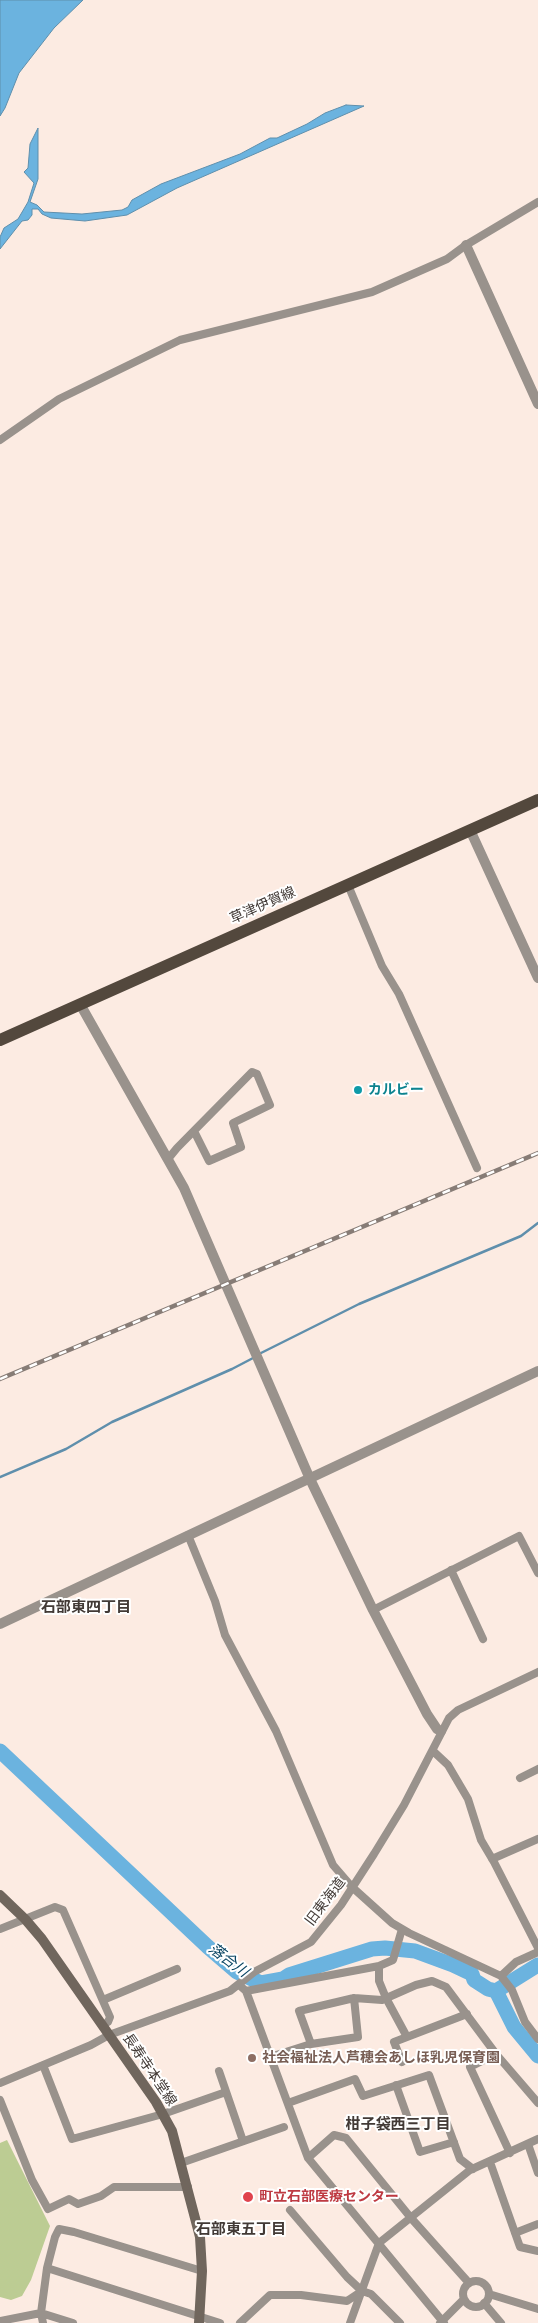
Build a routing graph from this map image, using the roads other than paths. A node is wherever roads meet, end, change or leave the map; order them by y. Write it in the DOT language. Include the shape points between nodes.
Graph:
graph roads {
  1 [pos="538,202"];
  2 [pos="466,245"];
  3 [pos="538,404"];
  4 [pos="0,440"];
  5 [pos="538,800"];
  6 [pos="471,832"];
  7 [pos="348,885"];
  8 [pos="538,978"];
  9 [pos="80,1004"];
  10 [pos="0,1040"];
  11 [pos="194,1131"];
  12 [pos="168,1159"];
  13 [pos="477,1168"];
  14 [pos="538,1371"];
  15 [pos="310,1479"];
  16 [pos="188,1535"];
  17 [pos="451,1570"];
  18 [pos="538,1573"];
  19 [pos="373,1610"];
  20 [pos="0,1624"];
  21 [pos="483,1639"];
  22 [pos="538,1672"];
  23 [pos="441,1731"];
  24 [pos="433,1751"];
  25 [pos="538,1769"];
  26 [pos="520,1778"];
  27 [pos="538,1839"];
  28 [pos="492,1859"];
  29 [pos="352,1887"];
  30 [pos="0,1895"];
  31 [pos="25,1919"];
  32 [pos="0,1929"];
  33 [pos="402,1929"];
  34 [pos="538,1948"];
  35 [pos="538,1952"];
  36 [pos="379,1966"];
  37 [pos="178,1969"];
  38 [pos="501,1976"];
  39 [pos="241,1984"];
  40 [pos="246,1991"];
  41 [pos="354,1998"];
  42 [pos="386,1998"];
  43 [pos="103,2000"];
  44 [pos="467,2014"];
  45 [pos="102,2025"];
  46 [pos="109,2035"];
  47 [pos="407,2037"];
  48 [pos="538,2039"];
  49 [pos="311,2044"];
  50 [pos="496,2054"];
  51 [pos="270,2057"];
  52 [pos="402,2062"];
  53 [pos="43,2066"];
  54 [pos="219,2071"];
  55 [pos="0,2084"];
  56 [pos="396,2085"];
  57 [pos="226,2092"];
  58 [pos="0,2100"];
  59 [pos="288,2103"];
  60 [pos="538,2103"];
  61 [pos="163,2114"];
  62 [pos="284,2127"];
  63 [pos="538,2139"];
  64 [pos="243,2141"];
  65 [pos="454,2142"];
  66 [pos="528,2144"];
  67 [pos="510,2153"];
  68 [pos="308,2158"];
  69 [pos="490,2162"];
  70 [pos="181,2164"];
  71 [pos="473,2169"];
  72 [pos="538,2173"];
  73 [pos="188,2187"];
  74 [pos="290,2210"];
  75 [pos="411,2218"];
  76 [pos="538,2224"];
  77 [pos="515,2234"];
  78 [pos="378,2243"];
  79 [pos="538,2251"];
  80 [pos="47,2268"];
  81 [pos="202,2272"];
  82 [pos="469,2284"];
  83 [pos="362,2291"];
  84 [pos="489,2294"];
  85 [pos="464,2299"];
  86 [pos="484,2303"];
  87 [pos="538,2309"];
  88 [pos="41,2313"];
  89 [pos="199,2319"];
  90 [pos="17,2320"];
  91 [pos="0,2321"];
  92 [pos="442,2322"];
  93 [pos="43,2323"];
  94 [pos="73,2323"];
  95 [pos="220,2323"];
  96 [pos="240,2323"];
  97 [pos="350,2323"];
  98 [pos="400,2323"];
  99 [pos="501,2323"];
  1 -- 2 [label="street"];
  2 -- 3 [label="street"];
  2 -- 4 [label="street" via="447,258 372,292 180,340 60,400"];
  5 -- 6 [label="main road, 草津伊賀線"];
  6 -- 7 [label="main road, 草津伊賀線"];
  6 -- 8 [label="street"];
  7 -- 9 [label="main road, 草津伊賀線"];
  7 -- 13 [label="street" via="382,966 399,994"];
  9 -- 10 [label="main road, 草津伊賀線"];
  9 -- 12 [label="street"];
  11 -- 11 [label="street" via="252,1072 257,1074 270,1105 233,1124 241,1147 209,1161"];
  11 -- 12 [label="street"];
  12 -- 15 [label="street" via="235,1302"];
  14 -- 15 [label="street"];
  15 -- 16 [label="street"];
  15 -- 19 [label="street"];
  16 -- 20 [label="street"];
  16 -- 29 [label="street" via="225,1635 276,1730 333,1865"];
  17 -- 18 [label="street" via="519,1536"];
  17 -- 19 [label="street"];
  17 -- 21 [label="street"];
  19 -- 23 [label="street" via="427,1714"];
  22 -- 23 [label="street, 旧東海道" via="458,1710"];
  23 -- 24 [label="street, 旧東海道"];
  24 -- 28 [label="street" via="448,1764 468,1799 481,1840"];
  24 -- 29 [label="street, 旧東海道" via="404,1805"];
  25 -- 26 [label="street"];
  27 -- 28 [label="street"];
  28 -- 34 [label="street"];
  29 -- 33 [label="street"];
  29 -- 39 [label="street, 旧東海道" via="311,1942 254,1972"];
  30 -- 31 [label="main road, 長寿寺本堂線"];
  31 -- 32 [label="street"];
  31 -- 43 [label="street" via="55,1907 63,1910"];
  31 -- 45 [label="main road, 長寿寺本堂線"];
  33 -- 36 [label="street" via="393,1960"];
  33 -- 38 [label="street"];
  35 -- 38 [label="street" via="516,1962"];
  36 -- 40 [label="street"];
  36 -- 42 [label="street" via="379,1981"];
  37 -- 43 [label="street"];
  38 -- 48 [label="street" via="512,1990 525,2022"];
  39 -- 40 [label="street"];
  39 -- 46 [label="street, 旧東海道" via="212,1998"];
  40 -- 51 [label="street"];
  41 -- 42 [label="street"];
  41 -- 49 [label="street" via="358,2036"];
  41 -- 49 [label="street" via="299,2011"];
  42 -- 44 [label="street" via="432,1981 446,1987"];
  42 -- 47 [label="street"];
  43 -- 45 [label="street" via="110,2017"];
  44 -- 47 [label="street"];
  44 -- 50 [label="street"];
  45 -- 46 [label="main road, 長寿寺本堂線"];
  46 -- 53 [label="street, 旧東海道"];
  46 -- 61 [label="main road, 長寿寺本堂線"];
  47 -- 52 [label="street" via="394,2042"];
  49 -- 51 [label="street"];
  50 -- 60 [label="street"];
  50 -- 67 [label="street" via="470,2067"];
  51 -- 59 [label="street"];
  53 -- 55 [label="street, 旧東海道"];
  53 -- 61 [label="street" via="72,2139"];
  54 -- 57 [label="street"];
  56 -- 59 [label="street" via="363,2096 356,2079"];
  56 -- 65 [label="street" via="429,2075"];
  56 -- 65 [label="street" via="420,2152"];
  57 -- 61 [label="street"];
  57 -- 64 [label="street"];
  58 -- 73 [label="street" via="32,2180 48,2210 69,2199 78,2204 114,2187"];
  59 -- 68 [label="street"];
  61 -- 70 [label="main road, 長寿寺本堂線" via="172,2131"];
  62 -- 64 [label="street"];
  63 -- 66 [label="street"];
  64 -- 70 [label="street"];
  65 -- 71 [label="street" via="460,2159"];
  66 -- 67 [label="street"];
  66 -- 72 [label="street"];
  67 -- 69 [label="street"];
  68 -- 75 [label="street" via="334,2135 346,2138"];
  68 -- 78 [label="street"];
  69 -- 71 [label="street"];
  69 -- 77 [label="street"];
  70 -- 73 [label="main road, 長寿寺本堂線"];
  71 -- 75 [label="street"];
  73 -- 81 [label="main road, 長寿寺本堂線" via="200,2237"];
  74 -- 83 [label="street"];
  75 -- 78 [label="street"];
  75 -- 82 [label="street"];
  76 -- 77 [label="street"];
  77 -- 79 [label="street" via="520,2247"];
  78 -- 83 [label="street"];
  78 -- 92 [label="street"];
  80 -- 81 [label="street" via="59,2229"];
  80 -- 88 [label="street"];
  80 -- 89 [label="street"];
  81 -- 89 [label="main road, 長寿寺本堂線"];
  82 -- 84 [label="street" via="476,2281 484,2284"];
  82 -- 85 [label="street" via="464,2290"];
  83 -- 96 [label="street" via="347,2301 270,2295"];
  83 -- 97 [label="street"];
  83 -- 98 [label="street" via="371,2294"];
  84 -- 86 [label="street"];
  84 -- 87 [label="street"];
  85 -- 86 [label="street" via="473,2306"];
  85 -- 92 [label="street"];
  86 -- 99 [label="street"];
  88 -- 90 [label="street"];
  88 -- 93 [label="street"];
  88 -- 94 [label="street"];
  89 -- 95 [label="street"];
  90 -- 91 [label="street"];
}
